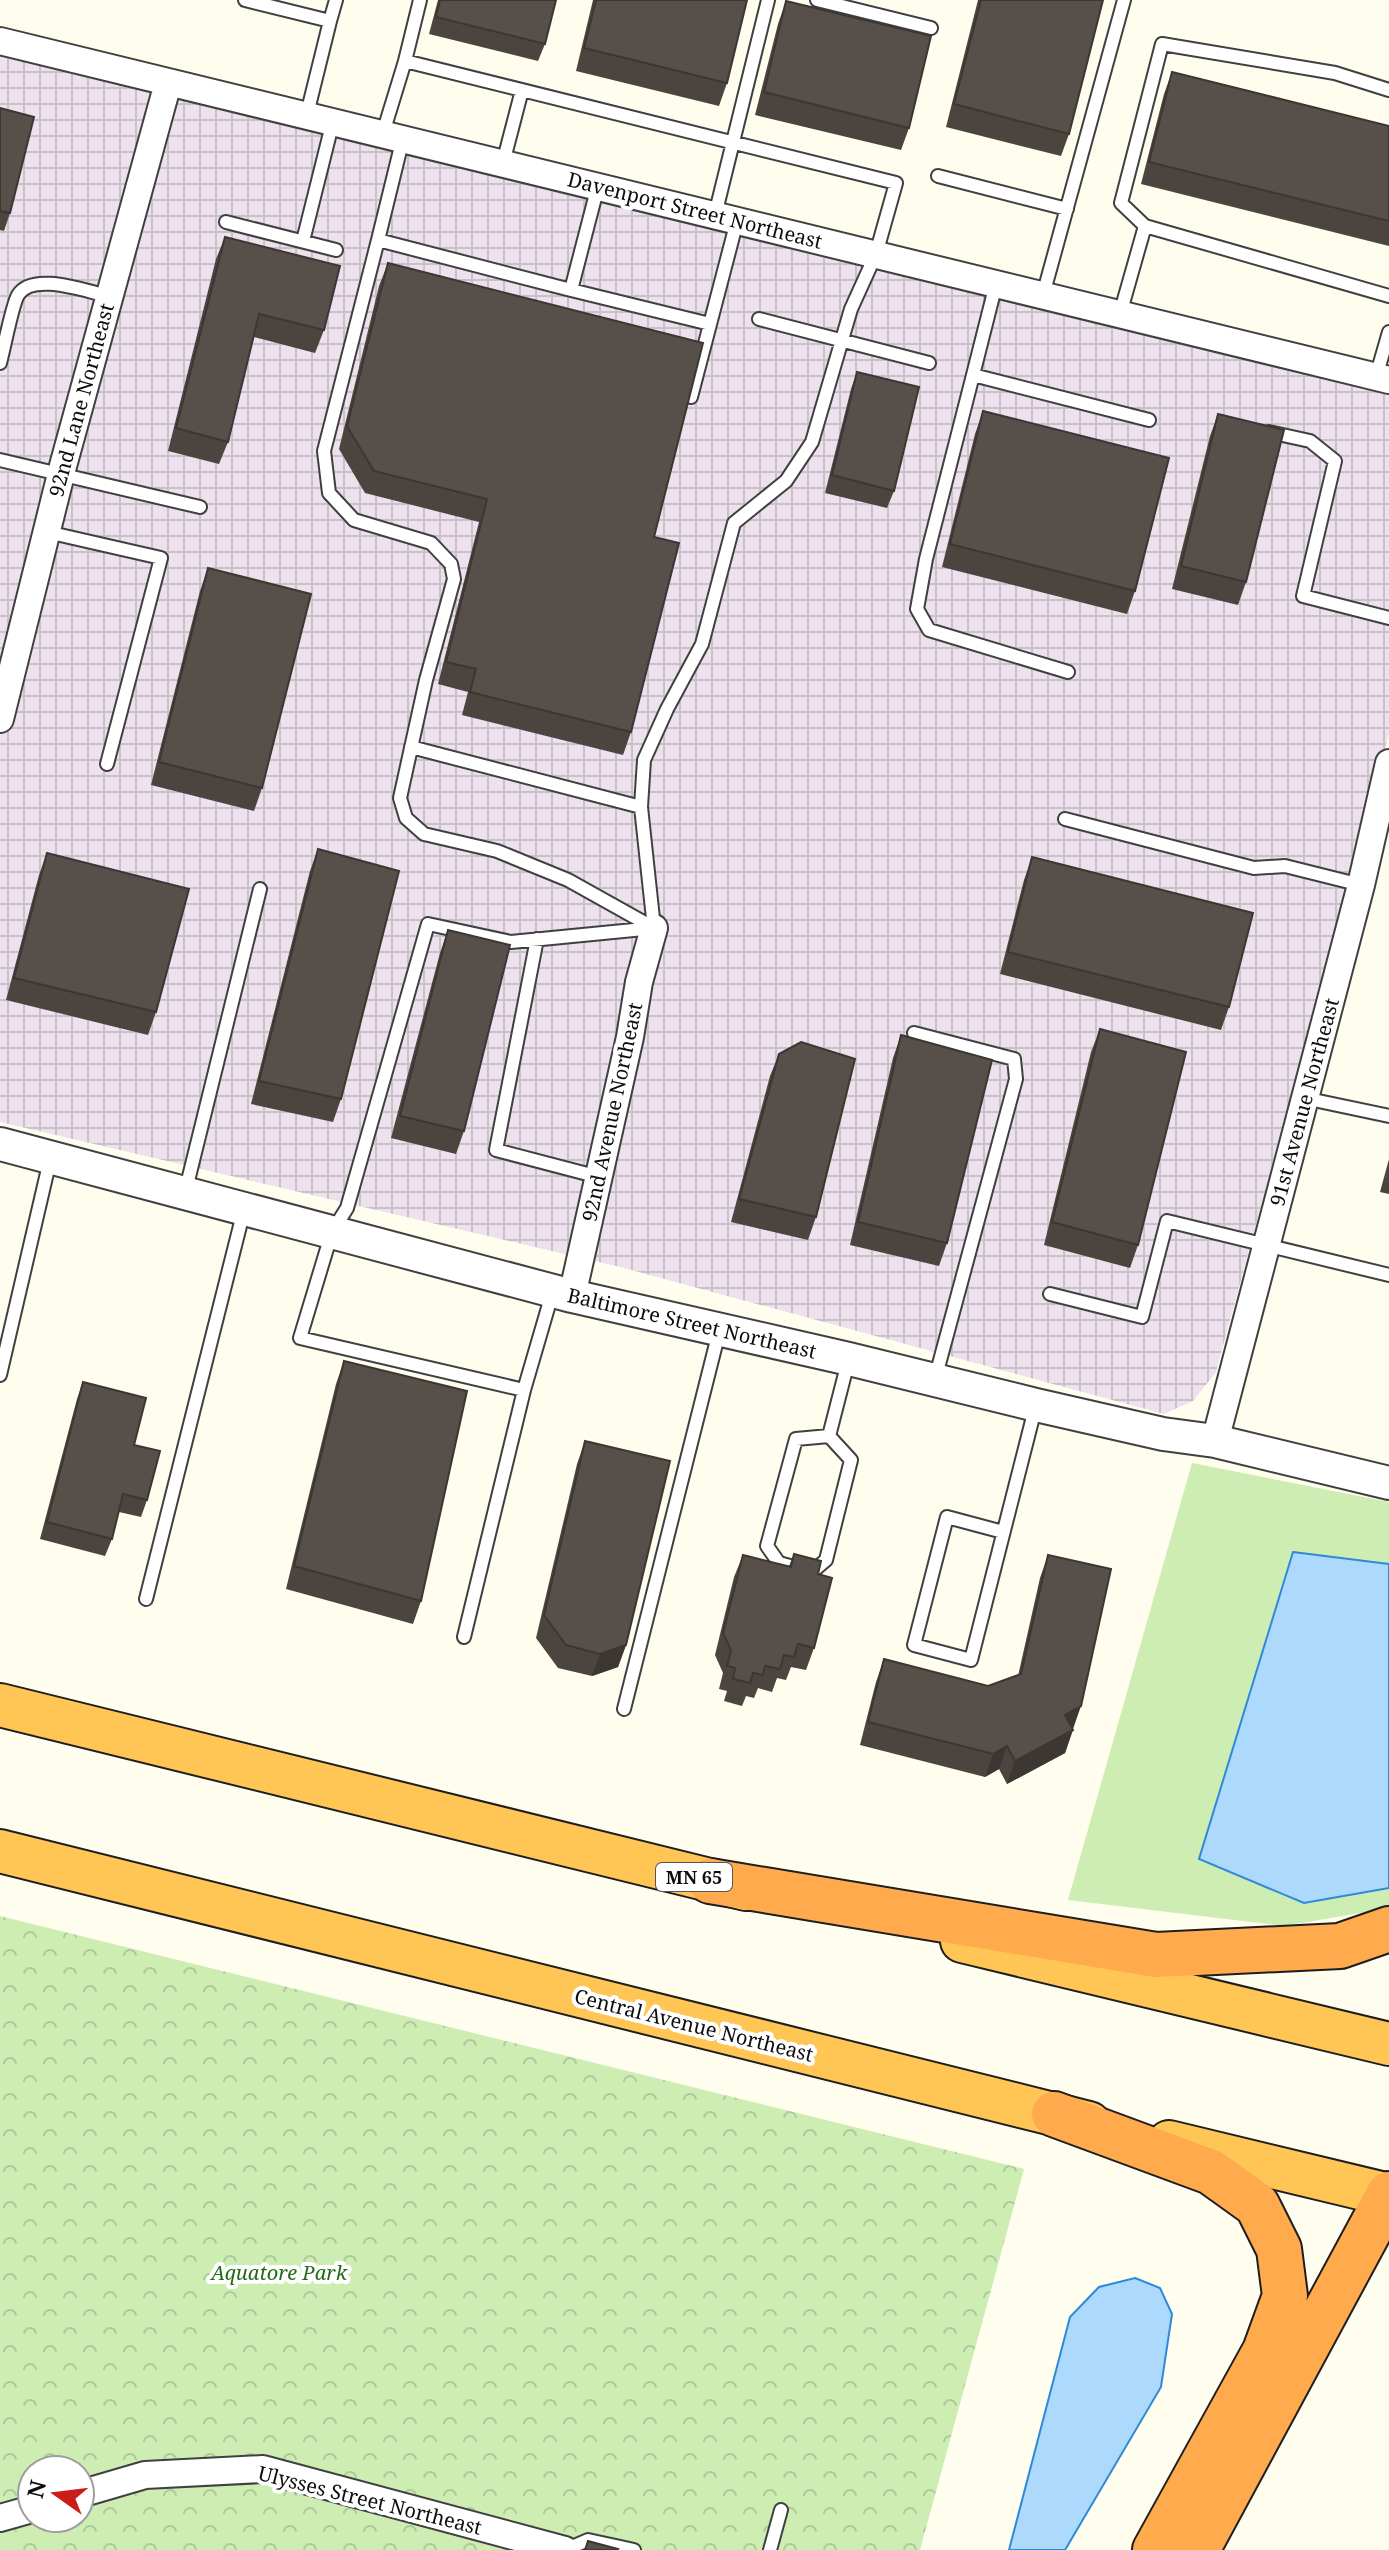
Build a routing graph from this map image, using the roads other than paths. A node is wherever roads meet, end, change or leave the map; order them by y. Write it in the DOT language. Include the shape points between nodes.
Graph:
graph roads {
  1 [pos="245,0"];
  2 [pos="336,0"];
  3 [pos="420,0"];
  4 [pos="768,0"];
  5 [pos="817,0"];
  6 [pos="1124,0"];
  7 [pos="330,21"];
  8 [pos="931,28"];
  9 [pos="0,41"];
  10 [pos="405,61"];
  11 [pos="168,83"];
  12 [pos="522,90"];
  13 [pos="1389,90"];
  14 [pos="307,114"];
  15 [pos="333,121"];
  16 [pos="393,136"];
  17 [pos="734,143"];
  18 [pos="503,163"];
  19 [pos="938,176"];
  20 [pos="598,186"];
  21 [pos="1067,209"];
  22 [pos="726,218"];
  23 [pos="226,222"];
  24 [pos="1145,226"];
  25 [pos="378,240"];
  26 [pos="303,241"];
  27 [pos="336,250"];
  28 [pos="876,254"];
  29 [pos="996,284"];
  30 [pos="571,290"];
  31 [pos="1043,295"];
  32 [pos="109,296"];
  33 [pos="1389,296"];
  34 [pos="1120,314"];
  35 [pos="759,319"];
  36 [pos="710,324"];
  37 [pos="1389,332"];
  38 [pos="842,340"];
  39 [pos="0,363"];
  40 [pos="929,363"];
  41 [pos="973,375"];
  42 [pos="1382,378"];
  43 [pos="691,397"];
  44 [pos="1149,420"];
  45 [pos="1250,427"];
  46 [pos="0,460"];
  47 [pos="61,475"];
  48 [pos="200,507"];
  49 [pos="47,532"];
  50 [pos="1389,618"];
  51 [pos="1068,672"];
  52 [pos="0,719"];
  53 [pos="411,747"];
  54 [pos="1389,763"];
  55 [pos="107,764"];
  56 [pos="641,807"];
  57 [pos="1065,819"];
  58 [pos="1361,885"];
  59 [pos="260,889"];
  60 [pos="654,928"];
  61 [pos="537,939"];
  62 [pos="914,1033"];
  63 [pos="1304,1098"];
  64 [pos="1389,1116"];
  65 [pos="0,1144"];
  66 [pos="50,1157"];
  67 [pos="599,1177"];
  68 [pos="185,1193"];
  69 [pos="244,1209"];
  70 [pos="332,1232"];
  71 [pos="1267,1245"];
  72 [pos="1389,1275"];
  73 [pos="562,1293"];
  74 [pos="1050,1294"];
  75 [pos="6,1327"];
  76 [pos="719,1329"];
  77 [pos="849,1359"];
  78 [pos="0,1375"];
  79 [pos="935,1379"];
  80 [pos="524,1390"];
  81 [pos="1036,1405"];
  82 [pos="829,1436"];
  83 [pos="1215,1441"];
  84 [pos="1389,1483"];
  85 [pos="1003,1532"];
  86 [pos="146,1599"];
  87 [pos="464,1637"];
  88 [pos="0,1705"];
  89 [pos="624,1709"];
  90 [pos="0,1851"];
  91 [pos="710,1881"];
  92 [pos="1389,1929"];
  93 [pos="1389,2044"];
  94 [pos="1054,2114"];
  95 [pos="1389,2195"];
  96 [pos="96,2489"];
  97 [pos="781,2510"];
  98 [pos="565,2550"];
  99 [pos="634,2550"];
  100 [pos="770,2550"];
  101 [pos="1155,2550"];
  102 [pos="1197,2550"];
  1 -- 7 [label="lane"];
  2 -- 7 [label="lane"];
  3 -- 10 [label="lane"];
  4 -- 17 [label="lane"];
  5 -- 8 [label="lane"];
  6 -- 21 [label="lane"];
  7 -- 14 [label="lane"];
  9 -- 11 [label="street, Davenport Street Northeast"];
  10 -- 12 [label="lane"];
  10 -- 16 [label="lane"];
  11 -- 14 [label="street, Davenport Street Northeast"];
  11 -- 32 [label="street, 92nd Lane Northeast"];
  12 -- 17 [label="lane"];
  12 -- 18 [label="lane"];
  13 -- 24 [label="lane" via="1335,73 1162,44 1121,203"];
  14 -- 15 [label="street, Davenport Street Northeast"];
  15 -- 16 [label="street, Davenport Street Northeast"];
  15 -- 26 [label="lane"];
  16 -- 18 [label="street, Davenport Street Northeast"];
  16 -- 25 [label="lane"];
  17 -- 22 [label="lane"];
  17 -- 28 [label="lane" via="896,183"];
  18 -- 20 [label="street, Davenport Street Northeast"];
  19 -- 21 [label="lane"];
  20 -- 22 [label="street, Davenport Street Northeast"];
  20 -- 30 [label="lane"];
  21 -- 31 [label="lane"];
  22 -- 28 [label="street, Davenport Street Northeast"];
  22 -- 36 [label="lane"];
  23 -- 26 [label="lane"];
  24 -- 33 [label="lane"];
  24 -- 34 [label="lane"];
  25 -- 30 [label="lane"];
  25 -- 53 [label="lane" via="324,451 329,493 354,520 431,543 451,564 454,579"];
  26 -- 27 [label="lane"];
  28 -- 29 [label="street, Davenport Street Northeast"];
  28 -- 38 [label="lane"];
  29 -- 31 [label="street, Davenport Street Northeast"];
  29 -- 41 [label="lane"];
  30 -- 36 [label="lane"];
  31 -- 34 [label="street, Davenport Street Northeast"];
  32 -- 39 [label="lane" via="30,284 18,294"];
  32 -- 47 [label="street, 92nd Lane Northeast"];
  34 -- 42 [label="street, Davenport Street Northeast"];
  35 -- 38 [label="lane"];
  36 -- 43 [label="lane"];
  37 -- 42 [label="lane"];
  38 -- 40 [label="lane"];
  38 -- 56 [label="lane" via="812,442 786,481 734,523 702,644 644,760"];
  41 -- 44 [label="lane"];
  41 -- 51 [label="lane" via="917,609 929,630"];
  45 -- 50 [label="lane" via="1310,441 1335,461 1303,596"];
  46 -- 47 [label="lane"];
  47 -- 48 [label="lane"];
  47 -- 49 [label="street, 92nd Lane Northeast"];
  49 -- 52 [label="street, 92nd Lane Northeast"];
  49 -- 55 [label="lane" via="161,558"];
  53 -- 56 [label="lane"];
  53 -- 60 [label="lane" via="400,798 406,818 424,834 497,851 568,880"];
  54 -- 58 [label="street, 91st Avenue Northeast"];
  56 -- 60 [label="lane"];
  57 -- 58 [label="lane" via="1254,868 1285,866"];
  58 -- 63 [label="street, 91st Avenue Northeast"];
  59 -- 68 [label="lane"];
  60 -- 61 [label="lane"];
  60 -- 67 [label="street, 92nd Avenue Northeast"];
  61 -- 67 [label="lane" via="496,1150"];
  61 -- 70 [label="lane" via="511,942 428,924 347,1208"];
  62 -- 79 [label="lane" via="1014,1059 1016,1079"];
  63 -- 64 [label="lane"];
  63 -- 71 [label="street, 91st Avenue Northeast"];
  65 -- 66 [label="street, Baltimore Street Northeast"];
  66 -- 68 [label="street, Baltimore Street Northeast"];
  66 -- 75 [label="lane"];
  67 -- 73 [label="street, 92nd Avenue Northeast"];
  68 -- 69 [label="street, Baltimore Street Northeast"];
  69 -- 70 [label="street, Baltimore Street Northeast"];
  69 -- 86 [label="lane"];
  70 -- 73 [label="street, Baltimore Street Northeast"];
  70 -- 80 [label="lane" via="300,1338"];
  71 -- 72 [label="lane"];
  71 -- 74 [label="lane" via="1167,1221 1142,1317"];
  71 -- 83 [label="street, 91st Avenue Northeast"];
  73 -- 76 [label="street, Baltimore Street Northeast"];
  73 -- 80 [label="lane"];
  75 -- 78 [label="lane"];
  76 -- 77 [label="street, Baltimore Street Northeast"];
  76 -- 89 [label="lane"];
  77 -- 79 [label="street, Baltimore Street Northeast"];
  77 -- 82 [label="lane"];
  79 -- 81 [label="street, Baltimore Street Northeast"];
  80 -- 87 [label="lane"];
  81 -- 83 [label="street, Baltimore Street Northeast"];
  81 -- 85 [label="lane"];
  82 -- 82 [label="lane" via="851,1460 826,1560 812,1572 779,1563 767,1546 796,1439"];
  83 -- 84 [label="street, Baltimore Street Northeast"];
  85 -- 85 [label="lane" via="971,1660 914,1645 947,1517"];
  88 -- 91 [label="highway, MN 65"];
  90 -- 94 [label="highway, Central Avenue Northeast"];
  91 -- 92 [label="highway" via="1156,1955 1340,1946"];
  91 -- 93 [label="highway, MN 65"];
  94 -- 95 [label="highway, Central Avenue Northeast"];
  94 -- 101 [label="highway" via="1211,2172 1257,2205 1279,2249 1285,2296 1265,2351"];
  95 -- 102 [label="highway"];
  96 -- 98 [label="street, Ulysses Street Northeast" via="145,2475 263,2469"];
  97 -- 100 [label="lane"];
  98 -- 99 [label="lane" via="588,2540"];
}
